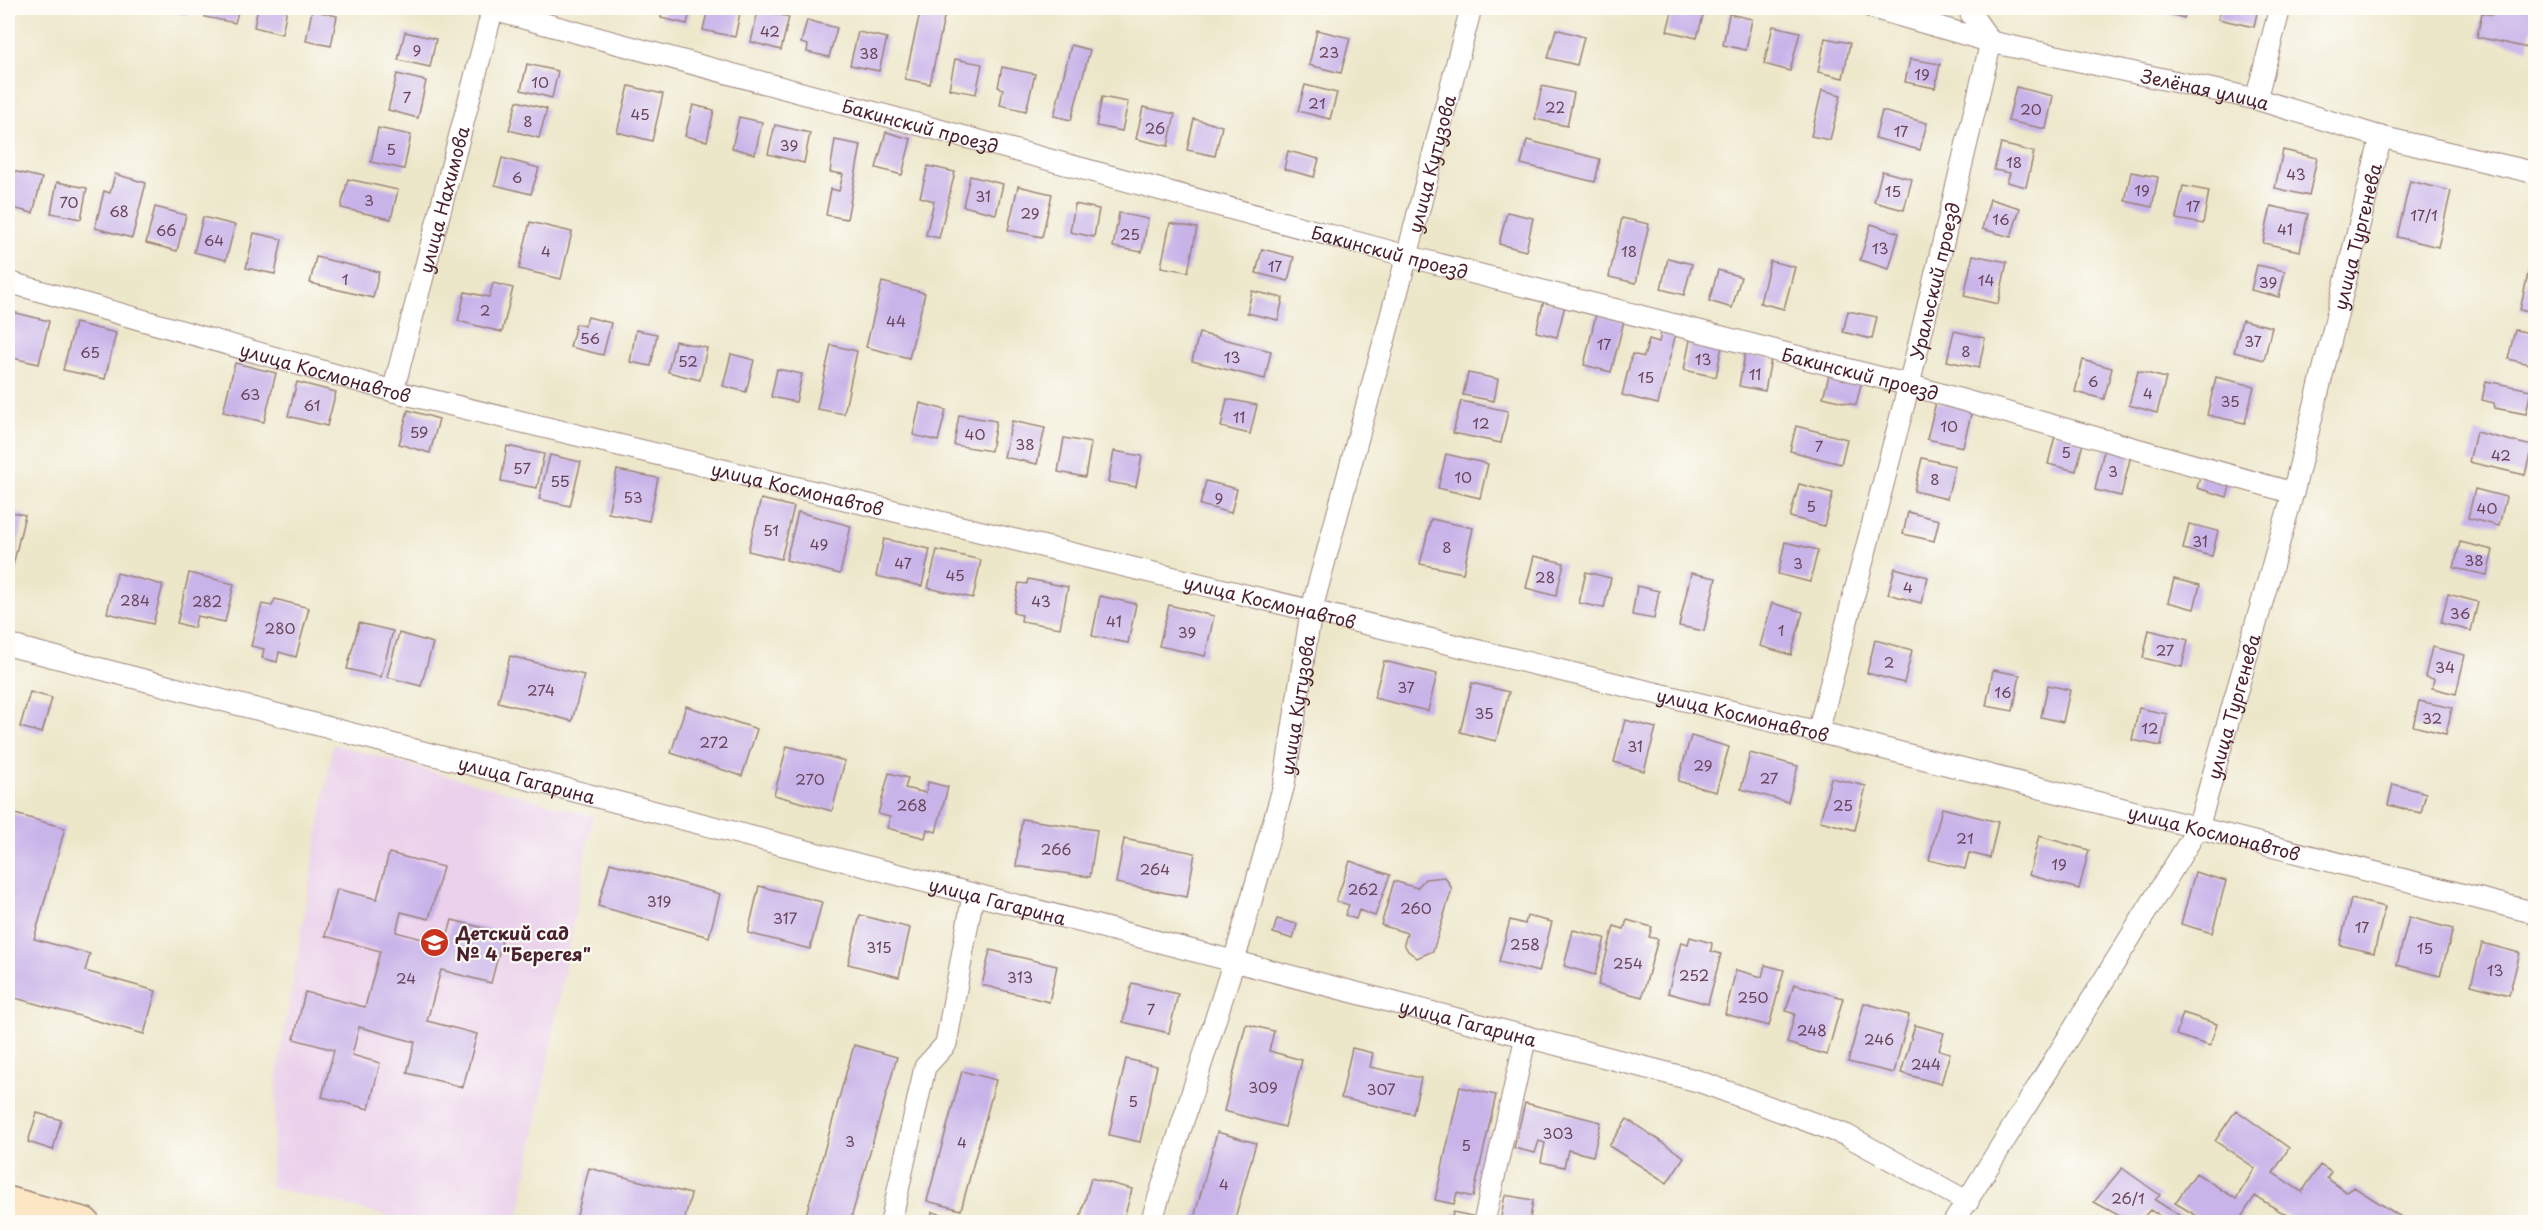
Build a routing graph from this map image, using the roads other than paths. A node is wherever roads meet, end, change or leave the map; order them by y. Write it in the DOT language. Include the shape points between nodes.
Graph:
graph roads {
  1 [pos="491,8"];
  2 [pos="1471,8"];
  3 [pos="1873,8"];
  4 [pos="1971,8"];
  5 [pos="2280,8"];
  6 [pos="1991,42"];
  7 [pos="2256,99"];
  8 [pos="2381,137"];
  9 [pos="2535,173"];
  10 [pos="1407,256"];
  11 [pos="8,282"];
  12 [pos="1909,386"];
  13 [pos="393,391"];
  14 [pos="2293,493"];
  15 [pos="1311,612"];
  16 [pos="8,645"];
  17 [pos="1818,732"];
  18 [pos="2198,828"];
  19 [pos="973,895"];
  20 [pos="2535,913"];
  21 [pos="1234,961"];
  22 [pos="1526,1036"];
  23 [pos="8,1201"];
  24 [pos="1968,1202"];
  25 [pos="85,1222"];
  26 [pos="891,1222"];
  27 [pos="1151,1222"];
  28 [pos="1484,1222"];
  29 [pos="1954,1222"];
  1 -- 10 [label="street, Бакинский проезд"];
  1 -- 13 [label="street, улица Нахимова"];
  2 -- 10 [label="street, улица Кутузова"];
  3 -- 6 [label="street, Зелёная улица"];
  4 -- 6 [label="street" via="1971,14"];
  5 -- 7 [label="street"];
  6 -- 7 [label="street, Зелёная улица"];
  6 -- 12 [label="street, Уральский проезд"];
  7 -- 8 [label="street, Зелёная улица"];
  8 -- 9 [label="street, Зелёная улица"];
  8 -- 14 [label="street, улица Тургенева"];
  10 -- 12 [label="street, Бакинский проезд"];
  10 -- 15 [label="street, улица Кутузова"];
  11 -- 13 [label="street, улица Космонавтов"];
  12 -- 14 [label="street, Бакинский проезд"];
  12 -- 17 [label="street, Уральский проезд"];
  13 -- 15 [label="street, улица Космонавтов"];
  14 -- 18 [label="street, улица Тургенева"];
  15 -- 17 [label="street, улица Космонавтов"];
  15 -- 21 [label="street, улица Кутузова" via="1284,785"];
  16 -- 19 [label="street, улица Гагарина"];
  17 -- 18 [label="street, улица Космонавтов"];
  18 -- 20 [label="street, улица Космонавтов"];
  18 -- 24 [label="street, улица Тургенева"];
  19 -- 21 [label="street, улица Гагарина"];
  19 -- 26 [label="street" via="946,1044 925,1067"];
  21 -- 22 [label="street, улица Гагарина"];
  21 -- 27 [label="street, улица Кутузова"];
  22 -- 24 [label="street, улица Гагарина" via="1698,1081 1846,1135"];
  22 -- 28 [label="street"];
  23 -- 25 [label="main road"];
  24 -- 29 [label="street, улица Тургенева"];
}
